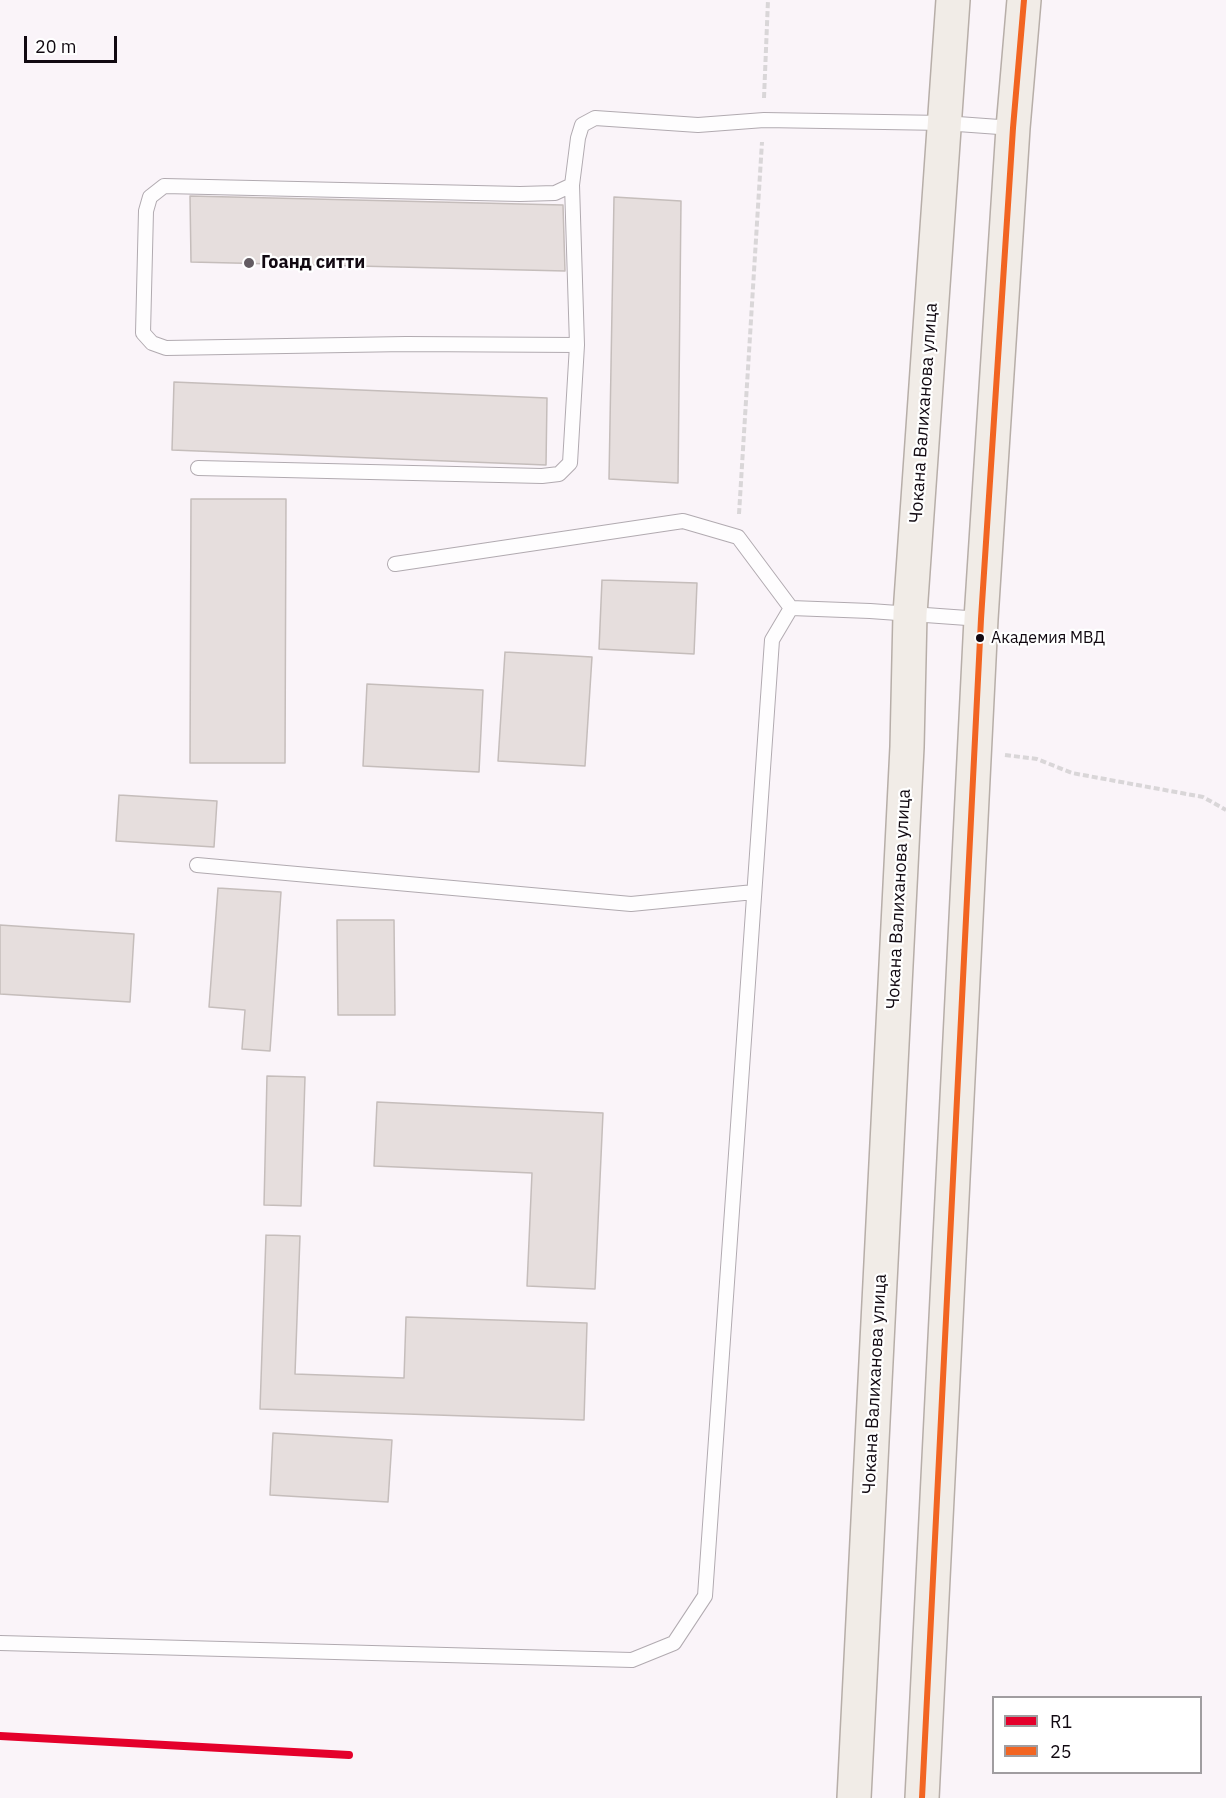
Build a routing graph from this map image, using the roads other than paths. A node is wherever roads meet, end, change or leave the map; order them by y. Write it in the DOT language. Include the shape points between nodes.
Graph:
graph roads {
  1 [pos="953,0"];
  2 [pos="1024,0"];
  3 [pos="944,123"];
  4 [pos="1013,128"];
  5 [pos="572,185"];
  6 [pos="577,345"];
  7 [pos="198,468"];
  8 [pos="395,564"];
  9 [pos="791,608"];
  10 [pos="910,614"];
  11 [pos="981,619"];
  12 [pos="197,865"];
  13 [pos="754,892"];
  14 [pos="0,1643"];
  15 [pos="854,1798"];
  16 [pos="922,1798"];
  1 -- 3 [label="main road, Чокана Валиханова улица"];
  2 -- 4 [label="main road"];
  3 -- 4 [label="lane"];
  3 -- 5 [label="lane" via="764,120 698,124 595,118 582,125"];
  3 -- 10 [label="main road, Чокана Валиханова улица"];
  4 -- 11 [label="main road"];
  5 -- 6 [label="lane"];
  5 -- 6 [label="lane" via="555,193 520,194 164,186 150,197 146,211 144,333 152,343 166,348"];
  6 -- 7 [label="lane" via="570,463 559,474"];
  8 -- 9 [label="lane" via="683,521 738,537"];
  9 -- 10 [label="lane"];
  9 -- 13 [label="lane" via="772,640"];
  10 -- 11 [label="lane"];
  10 -- 15 [label="main road, Чокана Валиханова улица" via="907,747"];
  11 -- 16 [label="main road"];
  12 -- 13 [label="lane" via="631,904"];
  13 -- 14 [label="lane" via="705,1596 674,1643 632,1660"];
}
